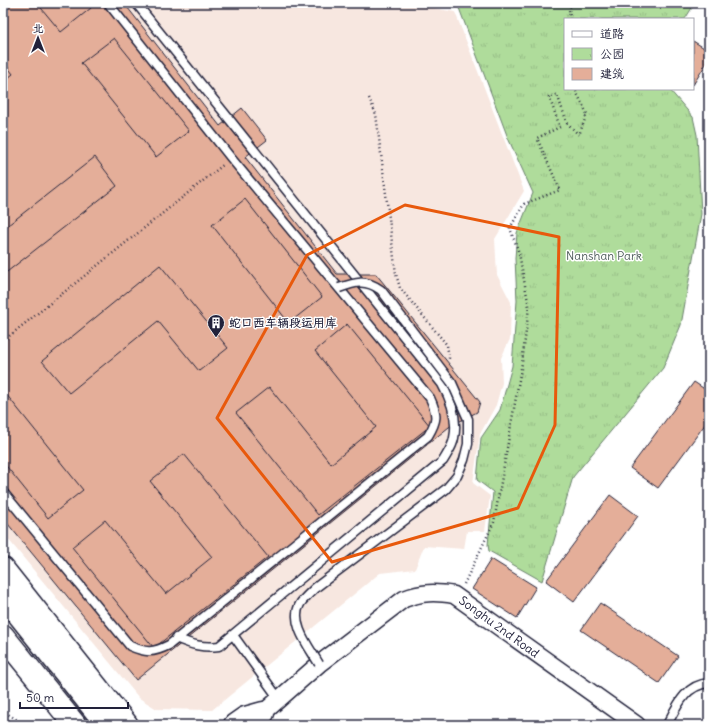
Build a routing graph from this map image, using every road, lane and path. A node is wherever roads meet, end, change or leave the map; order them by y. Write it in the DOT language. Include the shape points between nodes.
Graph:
graph roads {
  1 [pos="108,3"];
  2 [pos="136,3"];
  3 [pos="572,3"];
  4 [pos="570,18"];
  5 [pos="575,90"];
  6 [pos="369,98"];
  7 [pos="231,158"];
  8 [pos="339,288"];
  9 [pos="3,341"];
  10 [pos="435,375"];
  11 [pos="3,492"];
  12 [pos="3,570"];
  13 [pos="3,595"];
  14 [pos="454,595"];
  15 [pos="233,635"];
  16 [pos="3,636"];
  17 [pos="176,638"];
  18 [pos="3,652"];
  19 [pos="319,664"];
  20 [pos="709,683"];
  21 [pos="279,699"];
  22 [pos="3,709"];
  23 [pos="110,716"];
  24 [pos="263,721"];
  25 [pos="25,725"];
  26 [pos="61,725"];
  27 [pos="75,725"];
  28 [pos="127,725"];
  29 [pos="140,725"];
  30 [pos="235,725"];
  31 [pos="637,725"];
  32 [pos="667,725"];
  1 -- 7 [label="lane"];
  2 -- 10 [label="lane"];
  3 -- 4 [label="path" via="569,9"];
  5 -- 14 [label="path" via="586,114 579,135 567,123 557,94 549,97 560,127 537,138 560,190 524,204 510,228 519,253 529,306 522,363 494,522 463,585"];
  6 -- 10 [label="path" via="376,114 396,274 400,288 447,345 449,358 445,367"];
  7 -- 8 [label="lane"];
  7 -- 9 [label="path"];
  8 -- 11 [label="lane" via="430,398 435,410 435,424 428,436 169,645 158,651 144,652 130,646"];
  8 -- 19 [label="lane, bridge" via="355,282 372,283 381,290 452,383 468,419 468,444 457,476 446,489 315,588 300,604 297,617 300,629"];
  10 -- 15 [label="lane" via="450,399 454,416 454,439 443,461"];
  12 -- 23 [label="street"];
  13 -- 23 [label="street"];
  14 -- 19 [label="street, Songhu 2nd Road" via="430,592 404,599"];
  14 -- 31 [label="street, Songhu 2nd Road"];
  15 -- 17 [label="lane" via="219,646 206,648"];
  15 -- 21 [label="lane"];
  16 -- 27 [label="street"];
  18 -- 26 [label="street"];
  19 -- 21 [label="street, Songhu 2nd Road"];
  20 -- 32 [label="lane" via="700,684 689,690"];
  21 -- 24 [label="street, Songhu 2nd Road"];
  22 -- 25 [label="path"];
  23 -- 28 [label="street"];
  23 -- 29 [label="street"];
  24 -- 30 [label="street" via="245,718"];
}
